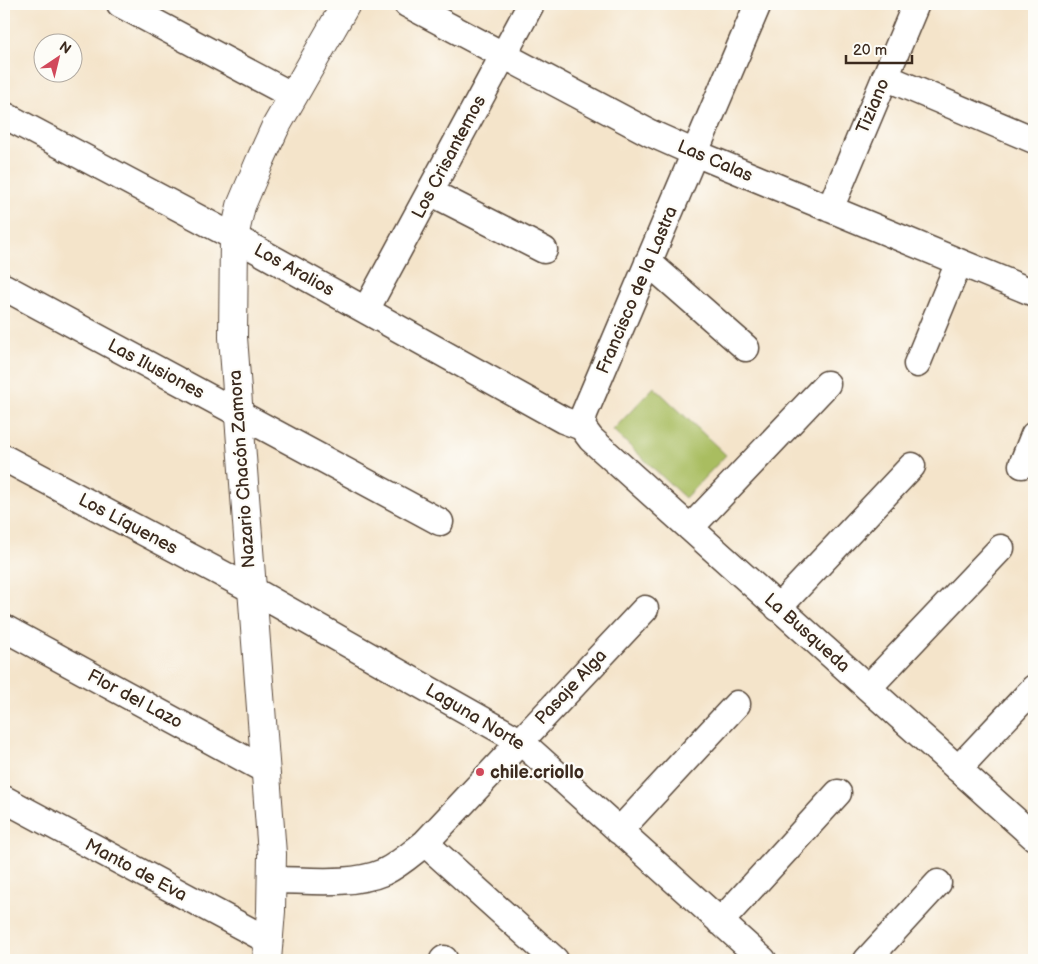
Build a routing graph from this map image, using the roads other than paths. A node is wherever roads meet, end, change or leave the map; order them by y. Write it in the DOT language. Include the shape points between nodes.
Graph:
graph roads {
  1 [pos="120,4"];
  2 [pos="346,4"];
  3 [pos="407,4"];
  4 [pos="531,4"];
  5 [pos="758,4"];
  6 [pos="916,4"];
  7 [pos="503,55"];
  8 [pos="885,77"];
  9 [pos="293,96"];
  10 [pos="4,115"];
  11 [pos="1034,140"];
  12 [pos="695,153"];
  13 [pos="430,192"];
  14 [pos="830,209"];
  15 [pos="234,237"];
  16 [pos="544,250"];
  17 [pos="648,262"];
  18 [pos="959,262"];
  19 [pos="4,287"];
  20 [pos="1034,293"];
  21 [pos="366,310"];
  22 [pos="746,348"];
  23 [pos="917,364"];
  24 [pos="826,384"];
  25 [pos="238,413"];
  26 [pos="582,427"];
  27 [pos="1034,435"];
  28 [pos="4,458"];
  29 [pos="1022,465"];
  30 [pos="912,466"];
  31 [pos="440,522"];
  32 [pos="690,528"];
  33 [pos="1001,548"];
  34 [pos="251,589"];
  35 [pos="778,608"];
  36 [pos="644,609"];
  37 [pos="4,628"];
  38 [pos="868,688"];
  39 [pos="1034,688"];
  40 [pos="737,704"];
  41 [pos="520,741"];
  42 [pos="958,769"];
  43 [pos="265,770"];
  44 [pos="838,794"];
  45 [pos="4,799"];
  46 [pos="620,831"];
  47 [pos="1034,837"];
  48 [pos="425,843"];
  49 [pos="272,880"];
  50 [pos="938,883"];
  51 [pos="720,922"];
  52 [pos="268,951"];
  53 [pos="555,960"];
  54 [pos="763,960"];
  55 [pos="867,960"];
  1 -- 9 [label="street"];
  2 -- 9 [label="street, Nazario Chacón Zamora"];
  3 -- 7 [label="street, Las Calas"];
  4 -- 7 [label="street, Los Crisantemos"];
  5 -- 12 [label="street, Francisco de la Lastra"];
  6 -- 8 [label="street, Tiziano"];
  7 -- 12 [label="street, Las Calas"];
  7 -- 13 [label="street, Los Crisantemos"];
  8 -- 11 [label="street"];
  8 -- 14 [label="street, Tiziano"];
  9 -- 15 [label="street, Nazario Chacón Zamora" via="248,186"];
  10 -- 15 [label="street, Los Aralios"];
  12 -- 14 [label="street, Las Calas"];
  12 -- 17 [label="street, Francisco de la Lastra"];
  13 -- 16 [label="street"];
  13 -- 21 [label="street, Los Crisantemos"];
  14 -- 18 [label="street, Las Calas"];
  15 -- 21 [label="street, Los Aralios"];
  15 -- 25 [label="street, Nazario Chacón Zamora" via="233,337"];
  17 -- 22 [label="street"];
  17 -- 26 [label="street, Francisco de la Lastra" via="584,414"];
  18 -- 20 [label="street, Las Calas"];
  18 -- 23 [label="street"];
  19 -- 25 [label="street, Las Ilusiones"];
  21 -- 26 [label="street, Los Aralios" via="563,420"];
  24 -- 32 [label="street"];
  25 -- 31 [label="street, Las Ilusiones"];
  25 -- 34 [label="street, Nazario Chacón Zamora"];
  26 -- 32 [label="street, La Busqueda" via="591,440"];
  27 -- 29 [label="street"];
  28 -- 34 [label="street, Los Líquenes"];
  30 -- 35 [label="street"];
  32 -- 35 [label="street, La Busqueda"];
  33 -- 38 [label="street"];
  34 -- 41 [label="street, Laguna Norte"];
  34 -- 43 [label="street, Nazario Chacón Zamora"];
  35 -- 38 [label="street, La Busqueda"];
  36 -- 41 [label="street, Pasaje Alga"];
  37 -- 43 [label="street, Flor del Lazo"];
  38 -- 42 [label="street, La Busqueda"];
  39 -- 42 [label="street"];
  40 -- 46 [label="street"];
  41 -- 46 [label="street, Laguna Norte"];
  41 -- 48 [label="street, Pasaje Alga"];
  42 -- 47 [label="street, La Busqueda"];
  43 -- 49 [label="street, Nazario Chacón Zamora"];
  44 -- 51 [label="street"];
  45 -- 52 [label="street, Manto de Eva"];
  46 -- 51 [label="street, Laguna Norte"];
  48 -- 49 [label="street, Pasaje Alga" via="399,864 369,877 355,880"];
  48 -- 53 [label="street"];
  49 -- 52 [label="street, Nazario Chacón Zamora"];
  50 -- 55 [label="street"];
  51 -- 54 [label="street, Laguna Norte"];
}
